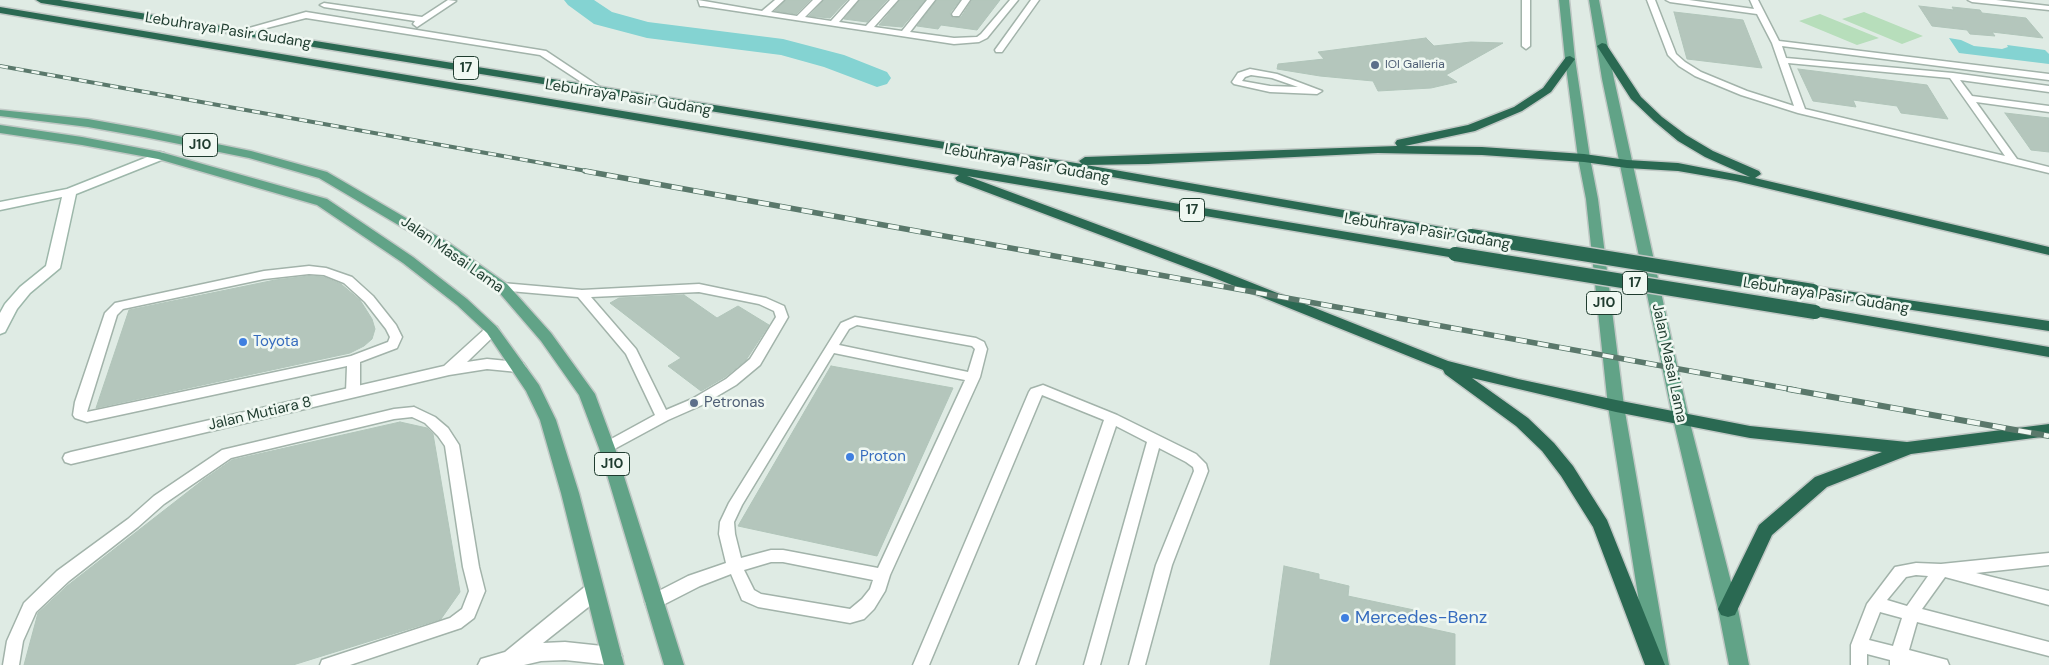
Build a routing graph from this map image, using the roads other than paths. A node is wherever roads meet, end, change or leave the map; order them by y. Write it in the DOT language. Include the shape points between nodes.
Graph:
graph roads {
  1 [pos="41,0"];
  2 [pos="334,0"];
  3 [pos="702,0"];
  4 [pos="742,0"];
  5 [pos="780,0"];
  6 [pos="818,0"];
  7 [pos="854,0"];
  8 [pos="894,0"];
  9 [pos="931,0"];
  10 [pos="966,0"];
  11 [pos="1014,0"];
  12 [pos="1035,0"];
  13 [pos="1526,0"];
  14 [pos="1564,0"];
  15 [pos="1594,0"];
  16 [pos="1651,0"];
  17 [pos="1670,0"];
  18 [pos="1754,0"];
  19 [pos="1972,0"];
  20 [pos="2038,0"];
  21 [pos="452,1"];
  22 [pos="324,6"];
  23 [pos="732,9"];
  24 [pos="2048,10"];
  25 [pos="2,11"];
  26 [pos="1760,12"];
  27 [pos="764,14"];
  28 [pos="956,14"];
  29 [pos="306,15"];
  30 [pos="799,19"];
  31 [pos="423,20"];
  32 [pos="833,24"];
  33 [pos="868,29"];
  34 [pos="406,31"];
  35 [pos="239,32"];
  36 [pos="904,34"];
  37 [pos="1776,43"];
  38 [pos="1526,46"];
  39 [pos="1602,46"];
  40 [pos="999,50"];
  41 [pos="1570,59"];
  42 [pos="1782,60"];
  43 [pos="1953,76"];
  44 [pos="2049,77"];
  45 [pos="598,89"];
  46 [pos="2049,89"];
  47 [pos="1317,91"];
  48 [pos="1969,98"];
  49 [pos="2049,109"];
  50 [pos="1801,111"];
  51 [pos="0,113"];
  52 [pos="0,130"];
  53 [pos="1378,149"];
  54 [pos="160,156"];
  55 [pos="1584,158"];
  56 [pos="1038,160"];
  57 [pos="2013,161"];
  58 [pos="1627,164"];
  59 [pos="930,166"];
  60 [pos="2049,170"];
  61 [pos="70,192"];
  62 [pos="1803,192"];
  63 [pos="0,206"];
  64 [pos="2049,251"];
  65 [pos="502,287"];
  66 [pos="582,294"];
  67 [pos="5,308"];
  68 [pos="2049,326"];
  69 [pos="0,329"];
  70 [pos="492,330"];
  71 [pos="831,348"];
  72 [pos="2049,352"];
  73 [pos="354,360"];
  74 [pos="1444,365"];
  75 [pos="518,367"];
  76 [pos="449,370"];
  77 [pos="974,377"];
  78 [pos="353,392"];
  79 [pos="1616,406"];
  80 [pos="663,417"];
  81 [pos="1112,418"];
  82 [pos="1681,419"];
  83 [pos="2049,430"];
  84 [pos="1154,440"];
  85 [pos="607,448"];
  86 [pos="1907,448"];
  87 [pos="71,458"];
  88 [pos="2049,559"];
  89 [pos="735,566"];
  90 [pos="1941,570"];
  91 [pos="882,575"];
  92 [pos="594,590"];
  93 [pos="2049,598"];
  94 [pos="653,602"];
  95 [pos="1875,604"];
  96 [pos="1728,609"];
  97 [pos="1911,613"];
  98 [pos="1859,645"];
  99 [pos="2049,648"];
  100 [pos="539,658"];
  101 [pos="510,659"];
  102 [pos="1898,659"];
  103 [pos="613,661"];
  104 [pos="1936,664"];
  105 [pos="11,665"];
  106 [pos="328,665"];
  107 [pos="488,665"];
  108 [pos="674,665"];
  109 [pos="921,665"];
  110 [pos="1027,665"];
  111 [pos="1092,665"];
  112 [pos="1137,665"];
  113 [pos="1655,665"];
  114 [pos="1659,665"];
  115 [pos="1739,665"];
  116 [pos="1859,665"];
  1 -- 35 [label="highway, Lebuhraya Pasir Gudang / 17"];
  2 -- 22 [label="lane"];
  3 -- 23 [label="lane" via="704,4"];
  4 -- 23 [label="lane"];
  5 -- 27 [label="lane"];
  6 -- 30 [label="lane"];
  7 -- 32 [label="lane"];
  8 -- 33 [label="lane"];
  9 -- 36 [label="lane"];
  10 -- 28 [label="lane"];
  11 -- 36 [label="lane" via="979,38 954,41"];
  12 -- 40 [label="lane"];
  13 -- 38 [label="lane"];
  14 -- 41 [label="main road"];
  15 -- 39 [label="main road, Jalan Masai Lama"];
  16 -- 50 [label="lane" via="1672,55 1682,64 1744,93"];
  17 -- 26 [label="lane"];
  18 -- 26 [label="lane"];
  19 -- 24 [label="lane"];
  20 -- 24 [label="lane"];
  21 -- 31 [label="lane"];
  22 -- 29 [label="lane"];
  22 -- 31 [label="lane"];
  23 -- 27 [label="lane"];
  25 -- 59 [label="highway, Lebuhraya Pasir Gudang / 17"];
  26 -- 37 [label="lane"];
  27 -- 30 [label="lane"];
  29 -- 34 [label="lane"];
  29 -- 35 [label="lane"];
  30 -- 32 [label="lane"];
  31 -- 34 [label="lane"];
  32 -- 33 [label="lane"];
  33 -- 36 [label="lane"];
  34 -- 45 [label="lane" via="543,53"];
  35 -- 45 [label="highway, Lebuhraya Pasir Gudang / 17"];
  37 -- 42 [label="lane"];
  37 -- 44 [label="lane"];
  39 -- 58 [label="main road, Jalan Masai Lama"];
  39 -- 62 [label="highway" via="1637,99 1682,138 1741,169"];
  41 -- 53 [label="highway" via="1548,90 1518,108 1471,128"];
  41 -- 55 [label="main road"];
  42 -- 43 [label="lane"];
  42 -- 50 [label="lane"];
  43 -- 46 [label="lane"];
  43 -- 48 [label="lane"];
  45 -- 56 [label="highway, Lebuhraya Pasir Gudang / 17"];
  47 -- 47 [label="lane" via="1250,87 1237,82 1237,78 1241,74 1260,73"];
  48 -- 49 [label="lane"];
  48 -- 57 [label="lane"];
  50 -- 57 [label="lane"];
  51 -- 65 [label="main road, Jalan Masai Lama / J10" via="144,133 251,155 323,175 444,246"];
  52 -- 54 [label="main road, Jalan Masai Lama / J10"];
  53 -- 55 [label="highway" via="1482,151"];
  53 -- 56 [label="highway" via="1148,160"];
  54 -- 61 [label="street"];
  54 -- 70 [label="main road, Jalan Masai Lama / J10" via="322,202 408,260"];
  55 -- 58 [label="highway"];
  55 -- 79 [label="main road, J10" via="1592,199"];
  56 -- 68 [label="highway, Lebuhraya Pasir Gudang / 17, bridge" via="1471,236"];
  57 -- 60 [label="lane"];
  58 -- 62 [label="highway" via="1678,167"];
  58 -- 82 [label="main road, Jalan Masai Lama"];
  59 -- 72 [label="highway, Lebuhraya Pasir Gudang / 17, bridge"];
  59 -- 74 [label="highway" via="1212,272"];
  61 -- 63 [label="street"];
  61 -- 67 [label="street" via="53,268"];
  62 -- 64 [label="highway"];
  65 -- 66 [label="lane"];
  65 -- 85 [label="main road, Jalan Masai Lama / J10" via="546,337 587,394"];
  66 -- 80 [label="lane" via="631,352"];
  66 -- 80 [label="lane" via="699,288 762,301 780,309 782,317 756,362 697,402"];
  67 -- 69 [label="street"];
  70 -- 75 [label="main road, Jalan Masai Lama / J10"];
  70 -- 76 [label="street"];
  71 -- 77 [label="lane"];
  71 -- 77 [label="lane" via="845,326 854,321 976,342 981,349"];
  71 -- 89 [label="lane" via="736,503 727,534"];
  73 -- 73 [label="lane" via="87,417 80,415 113,310 126,304 264,275 297,270 326,272 348,280 369,299 396,337 388,348"];
  73 -- 78 [label="lane"];
  74 -- 79 [label="highway"];
  74 -- 113 [label="highway" via="1522,422 1567,471 1601,525"];
  75 -- 76 [label="street, Jalan Mutiara 8" via="487,364"];
  75 -- 92 [label="main road, Jalan Masai Lama / J10" via="548,420"];
  76 -- 78 [label="street, Jalan Mutiara 8"];
  77 -- 91 [label="lane"];
  78 -- 87 [label="street, Jalan Mutiara 8"];
  79 -- 82 [label="highway"];
  79 -- 114 [label="main road, J10"];
  80 -- 85 [label="lane"];
  81 -- 84 [label="lane"];
  81 -- 109 [label="lane" via="1043,390 1036,392"];
  81 -- 110 [label="lane"];
  82 -- 86 [label="highway" via="1750,432"];
  82 -- 96 [label="main road, Jalan Masai Lama"];
  83 -- 86 [label="highway"];
  84 -- 111 [label="lane"];
  84 -- 112 [label="lane" via="1191,458 1199,464 1201,471 1164,565"];
  85 -- 94 [label="main road, Jalan Masai Lama / J10"];
  86 -- 96 [label="highway" via="1821,482 1765,530"];
  88 -- 90 [label="lane"];
  89 -- 91 [label="lane" via="783,556"];
  89 -- 91 [label="lane" via="752,598 842,616 864,610 877,591"];
  89 -- 94 [label="lane" via="694,581"];
  90 -- 93 [label="lane"];
  90 -- 95 [label="lane" via="1900,571"];
  90 -- 97 [label="lane"];
  92 -- 101 [label="street"];
  92 -- 103 [label="main road, Jalan Masai Lama / J10"];
  94 -- 108 [label="main road, Jalan Masai Lama / J10"];
  95 -- 97 [label="lane"];
  95 -- 98 [label="lane"];
  96 -- 115 [label="main road, Jalan Masai Lama"];
  97 -- 99 [label="lane"];
  97 -- 102 [label="lane"];
  98 -- 102 [label="lane"];
  98 -- 116 [label="lane"];
  100 -- 101 [label="street"];
  100 -- 103 [label="street" via="565,651"];
  101 -- 107 [label="street"];
  102 -- 104 [label="lane"];
  105 -- 106 [label="lane" via="15,641 30,608 63,576 159,500 227,454 414,412 430,420 452,445 477,591 468,613 455,623"];
}
